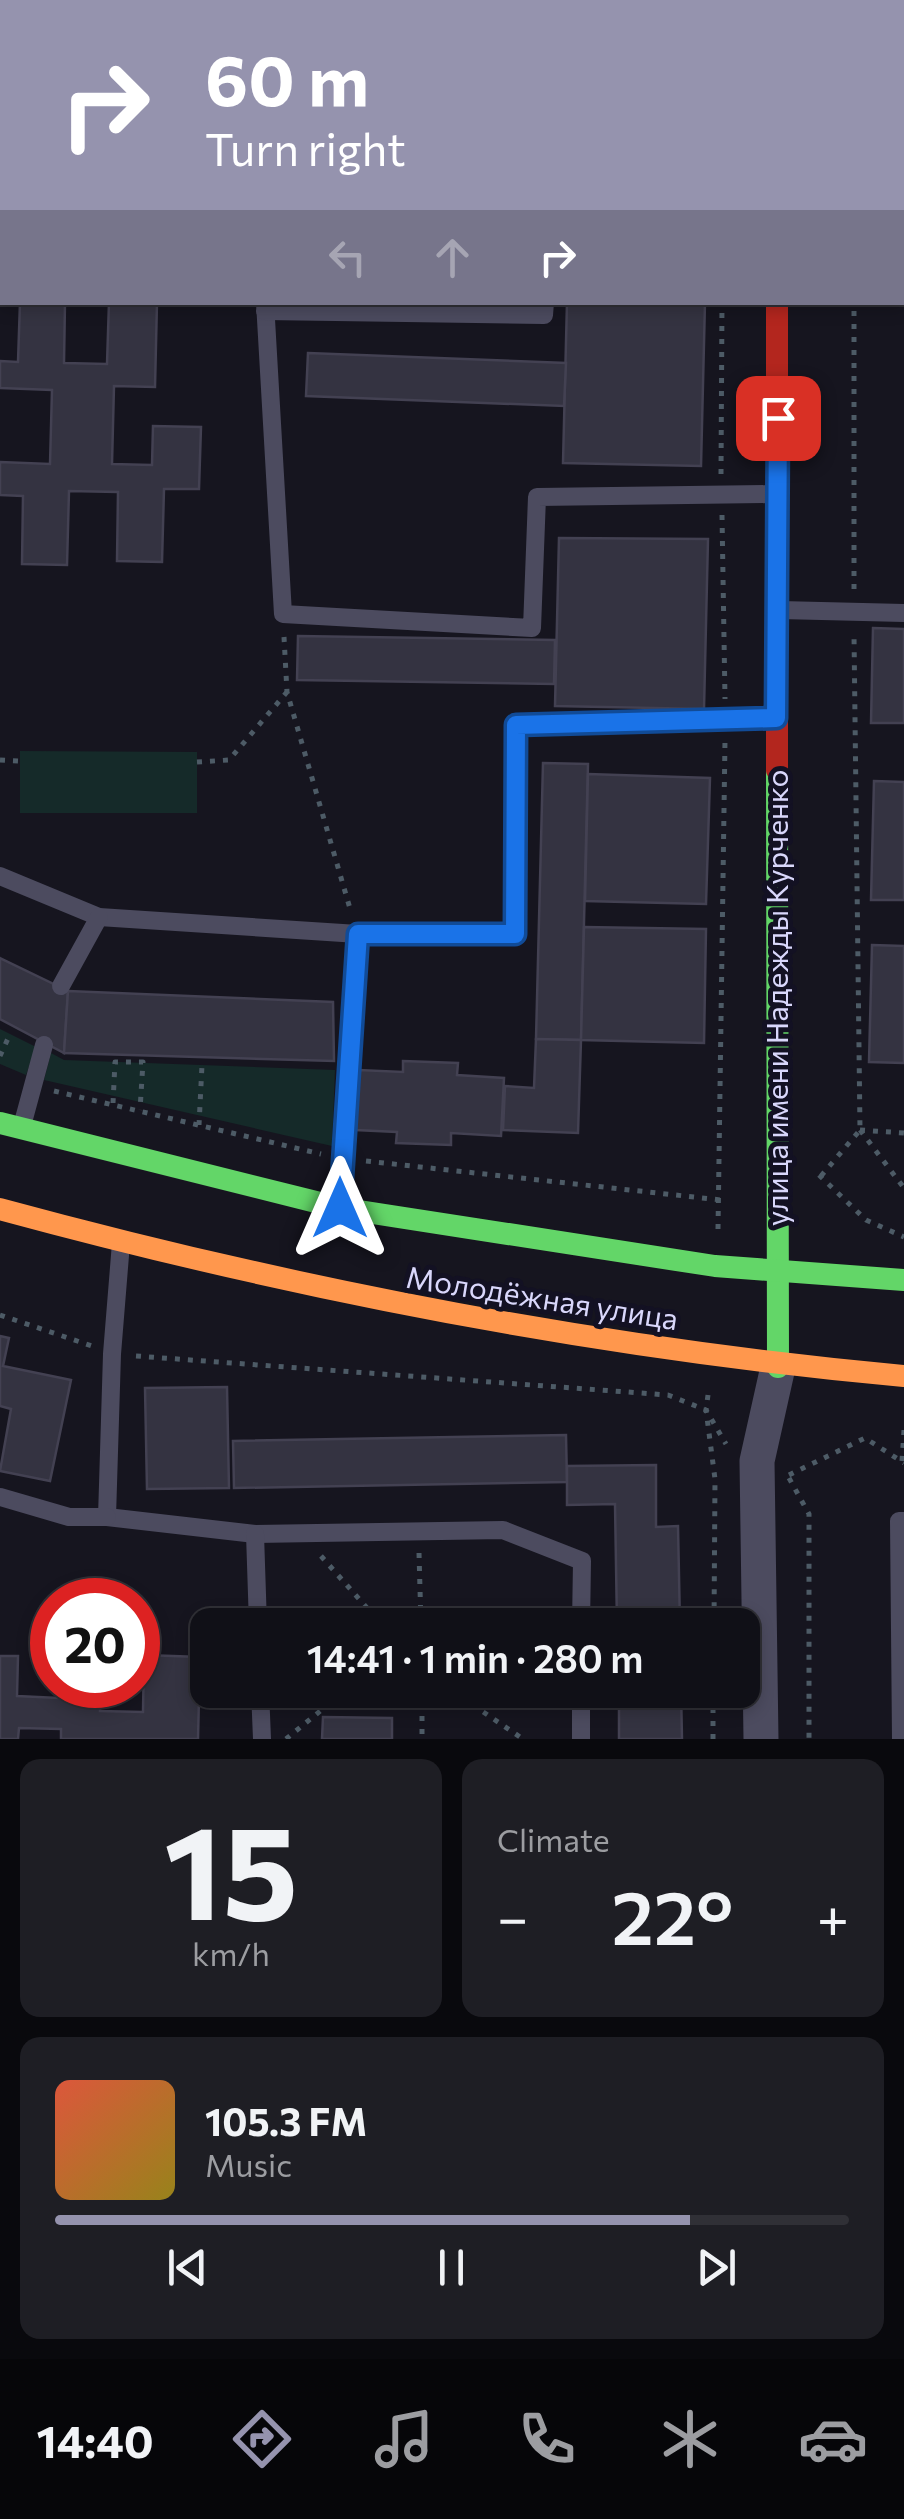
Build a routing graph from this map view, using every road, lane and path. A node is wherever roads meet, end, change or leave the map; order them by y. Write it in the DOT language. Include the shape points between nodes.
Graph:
graph roads {
  1 [pos="545,305"];
  2 [pos="722,305"];
  3 [pos="777,305"];
  4 [pos="854,305"];
  5 [pos="265,307"];
  6 [pos="778,494"];
  7 [pos="722,495"];
  8 [pos="778,610"];
  9 [pos="854,612"];
  10 [pos="283,614"];
  11 [pos="904,614"];
  12 [pos="287,692"];
  13 [pos="776,718"];
  14 [pos="726,719"];
  15 [pos="0,760"];
  16 [pos="20,760"];
  17 [pos="197,762"];
  18 [pos="0,876"];
  19 [pos="99,917"];
  20 [pos="358,934"];
  21 [pos="61,986"];
  22 [pos="10,1034"];
  23 [pos="44,1045"];
  24 [pos="0,1056"];
  25 [pos="202,1065"];
  26 [pos="112,1104"];
  27 [pos="140,1110"];
  28 [pos="200,1125"];
  29 [pos="10,1126"];
  30 [pos="860,1130"];
  31 [pos="904,1132"];
  32 [pos="820,1176"];
  33 [pos="904,1188"];
  34 [pos="721,1200"];
  35 [pos="340,1208"];
  36 [pos="0,1209"];
  37 [pos="121,1243"];
  38 [pos="780,1274"];
  39 [pos="904,1280"];
  40 [pos="0,1316"];
  41 [pos="112,1354"];
  42 [pos="778,1367"];
  43 [pos="904,1376"];
  44 [pos="706,1410"];
  45 [pos="904,1430"];
  46 [pos="903,1463"];
  47 [pos="772,1469"];
  48 [pos="0,1497"];
  49 [pos="107,1517"];
  50 [pos="904,1521"];
  51 [pos="418,1530"];
  52 [pos="299,1532"];
  53 [pos="255,1534"];
  54 [pos="257,1608"];
  55 [pos="367,1608"];
  56 [pos="420,1608"];
  57 [pos="581,1608"];
  58 [pos="714,1608"];
  59 [pos="261,1708"];
  60 [pos="324,1708"];
  61 [pos="422,1708"];
  62 [pos="478,1708"];
  63 [pos="580,1708"];
  64 [pos="713,1708"];
  65 [pos="262,1739"];
  66 [pos="286,1739"];
  67 [pos="422,1739"];
  68 [pos="524,1739"];
  69 [pos="581,1739"];
  70 [pos="713,1739"];
  71 [pos="761,1739"];
  72 [pos="809,1739"];
  73 [pos="901,1739"];
  1 -- 5 [label="lane" via="544,314"];
  2 -- 7 [label="path"];
  3 -- 6 [label="main road, улица имени Надежды Курченко"];
  4 -- 9 [label="path"];
  5 -- 10 [label="lane"];
  6 -- 7 [label="lane"];
  6 -- 8 [label="main road, улица имени Надежды Курченко"];
  7 -- 10 [label="lane" via="537,497 532,628"];
  7 -- 14 [label="path"];
  8 -- 9 [label="lane"];
  8 -- 13 [label="main road, улица имени Надежды Курченко"];
  9 -- 11 [label="lane"];
  9 -- 30 [label="path"];
  10 -- 12 [label="path"];
  12 -- 17 [label="path" via="229,760"];
  12 -- 20 [label="path"];
  13 -- 14 [label="lane"];
  13 -- 38 [label="main road, улица имени Надежды Курченко"];
  14 -- 20 [label="lane" via="516,725 515,934"];
  14 -- 34 [label="path"];
  15 -- 16 [label="path"];
  18 -- 19 [label="lane"];
  19 -- 20 [label="lane"];
  19 -- 21 [label="lane"];
  20 -- 35 [label="lane"];
  22 -- 24 [label="path"];
  23 -- 29 [label="lane"];
  25 -- 28 [label="path"];
  26 -- 27 [label="path" via="115,1062 142,1062"];
  29 -- 35 [label="main road, Молодёжная улица"];
  30 -- 31 [label="path"];
  30 -- 32 [label="path"];
  30 -- 33 [label="path"];
  35 -- 38 [label="main road, Молодёжная улица"];
  36 -- 37 [label="main road, Молодёжная улица"];
  37 -- 41 [label="lane"];
  37 -- 42 [label="main road, Молодёжная улица" via="329,1294"];
  38 -- 39 [label="main road, Молодёжная улица"];
  38 -- 42 [label="main road, улица имени Надежды Курченко"];
  40 -- 41 [label="path"];
  41 -- 44 [label="path" via="668,1395"];
  41 -- 49 [label="lane"];
  42 -- 43 [label="main road, Молодёжная улица"];
  42 -- 47 [label="street"];
  44 -- 47 [label="path" via="729,1448"];
  44 -- 58 [label="path" via="715,1479"];
  45 -- 46 [label="path"];
  46 -- 47 [label="path" via="864,1438"];
  47 -- 71 [label="street"];
  47 -- 72 [label="path" via="809,1514"];
  48 -- 49 [label="lane" via="70,1517"];
  49 -- 53 [label="lane"];
  50 -- 73 [label="lane"];
  51 -- 52 [label="lane"];
  51 -- 56 [label="path"];
  51 -- 57 [label="lane" via="502,1530 582,1560"];
  52 -- 53 [label="lane"];
  52 -- 55 [label="path"];
  53 -- 54 [label="lane"];
  59 -- 65 [label="lane"];
  60 -- 66 [label="path"];
  61 -- 67 [label="path"];
  62 -- 68 [label="path"];
  63 -- 69 [label="lane"];
  64 -- 70 [label="path"];
}
